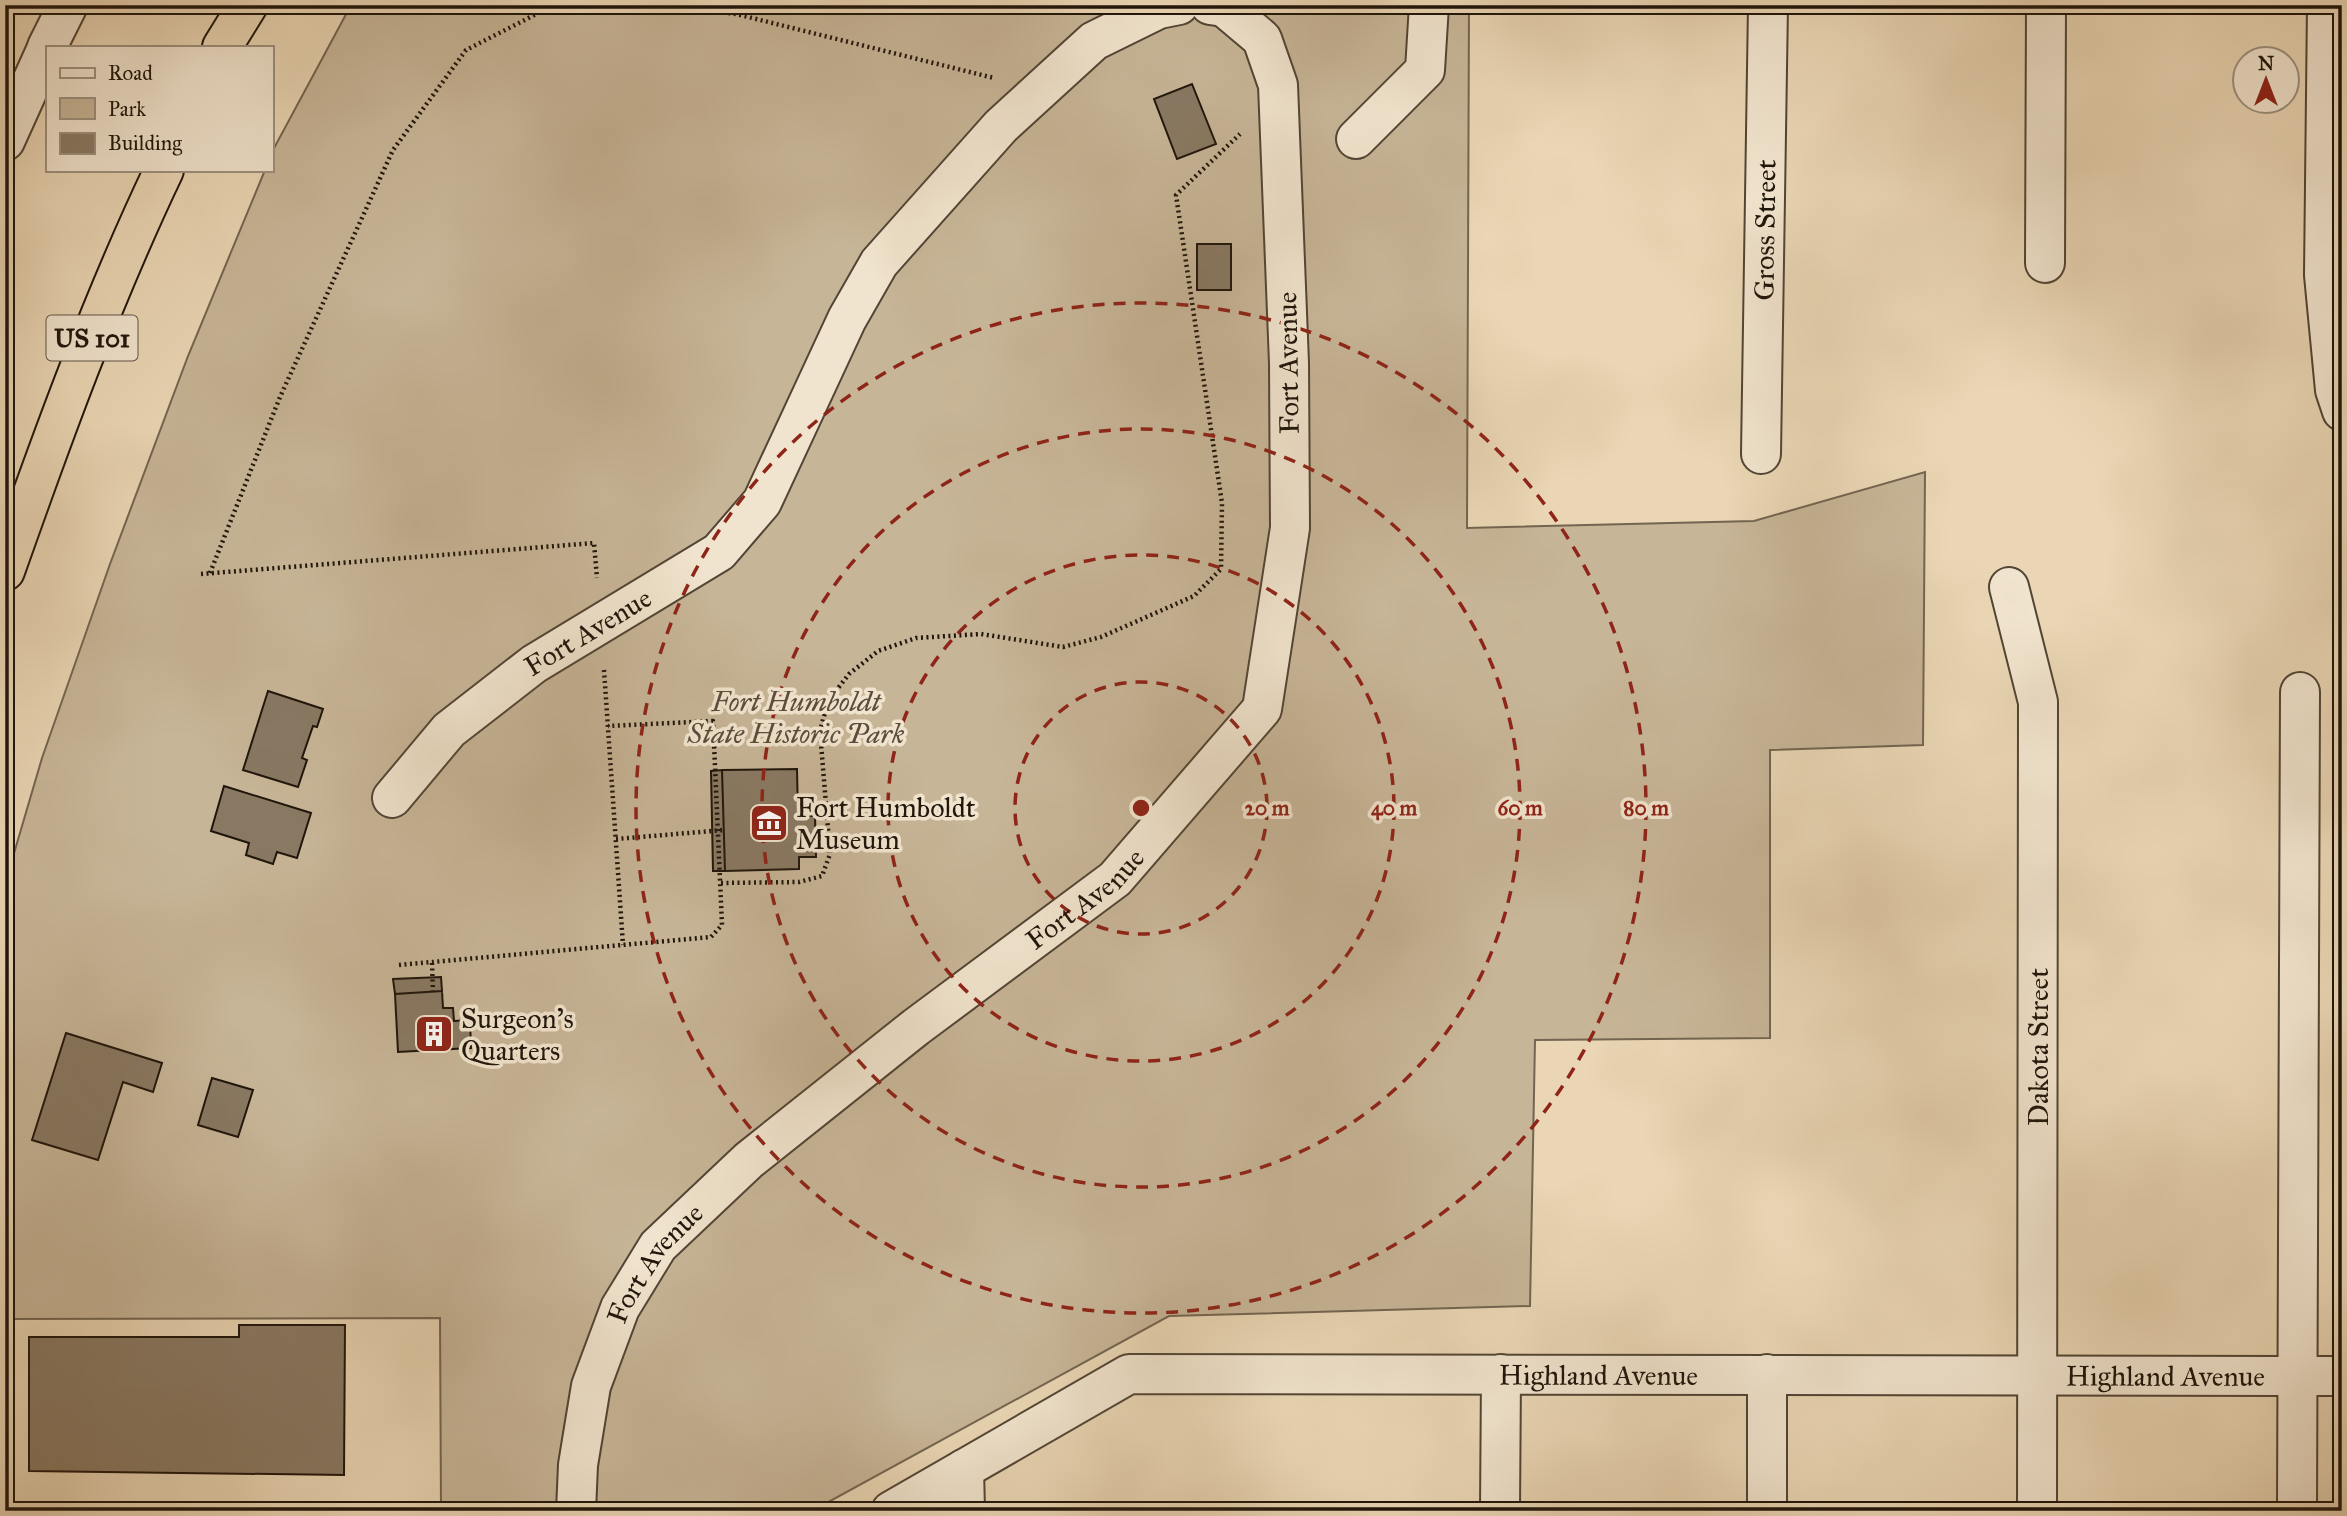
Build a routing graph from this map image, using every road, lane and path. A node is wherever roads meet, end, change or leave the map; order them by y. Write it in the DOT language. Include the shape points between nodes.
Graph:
graph roads {
  1 [pos="68,5"];
  2 [pos="248,5"];
  3 [pos="554,5"];
  4 [pos="674,5"];
  5 [pos="1179,5"];
  6 [pos="1210,5"];
  7 [pos="1429,5"];
  8 [pos="1768,5"];
  9 [pos="2046,5"];
  10 [pos="2327,5"];
  11 [pos="48,46"];
  12 [pos="223,46"];
  13 [pos="46,50"];
  14 [pos="1041,89"];
  15 [pos="1278,97"];
  16 [pos="1356,139"];
  17 [pos="5,141"];
  18 [pos="163,172"];
  19 [pos="2045,263"];
  20 [pos="2342,411"];
  21 [pos="1761,454"];
  22 [pos="5,571"];
  23 [pos="210,573"];
  24 [pos="2009,587"];
  25 [pos="2300,692"];
  26 [pos="608,726"];
  27 [pos="392,798"];
  28 [pos="721,830"];
  29 [pos="616,839"];
  30 [pos="721,883"];
  31 [pos="432,963"];
  32 [pos="399,965"];
  33 [pos="433,992"];
  34 [pos="1501,1374"];
  35 [pos="1767,1374"];
  36 [pos="2038,1375"];
  37 [pos="2298,1376"];
  38 [pos="2342,1376"];
  39 [pos="964,1469"];
  40 [pos="576,1511"];
  41 [pos="891,1511"];
  42 [pos="965,1511"];
  43 [pos="1500,1511"];
  44 [pos="1767,1511"];
  45 [pos="2037,1511"];
  46 [pos="2297,1511"];
  1 -- 11 [label="street"];
  2 -- 12 [label="highway"];
  3 -- 23 [label="path" via="466,50 393,150 280,397"];
  4 -- 14 [label="path" via="736,14"];
  5 -- 14 [label="street, Fort Avenue" via="1159,9 1094,41"];
  6 -- 15 [label="street, Fort Avenue" via="1224,7 1262,39"];
  7 -- 16 [label="street" via="1425,70"];
  8 -- 21 [label="street, Gross Street"];
  9 -- 19 [label="street"];
  10 -- 20 [label="street" via="2325,275 2335,390"];
  13 -- 17 [label="street"];
  14 -- 27 [label="street, Fort Avenue" via="1001,126 879,263 847,319 762,502 719,552 534,664 449,730"];
  15 -- 30 [label="path" via="1176,195 1222,503 1221,569 1194,596 1101,637 1063,647 981,634 916,638 878,651 849,674 828,701 820,731 830,854 822,876 799,882"];
  15 -- 40 [label="street, Fort Avenue" via="1289,363 1290,528 1262,709 1115,879 916,1027 749,1160 659,1246 620,1308 591,1386"];
  18 -- 22 [label="highway, US 101" via="134,232 54,433"];
  24 -- 36 [label="street, Dakota Street" via="2038,702"];
  25 -- 37 [label="street"];
  26 -- 28 [label="path" via="713,721"];
  28 -- 29 [label="path"];
  28 -- 30 [label="path"];
  30 -- 31 [label="path" via="722,925 711,937"];
  31 -- 32 [label="path"];
  31 -- 33 [label="path"];
  34 -- 35 [label="street, Highland Avenue"];
  34 -- 39 [label="street, Highland Avenue" via="1129,1374"];
  34 -- 43 [label="street"];
  35 -- 36 [label="street, Highland Avenue"];
  35 -- 44 [label="street"];
  36 -- 37 [label="street, Highland Avenue"];
  36 -- 45 [label="street, Dakota Street"];
  37 -- 38 [label="street, Highland Avenue"];
  37 -- 46 [label="street"];
  39 -- 41 [label="street, Highland Avenue"];
  39 -- 42 [label="street"];
}
